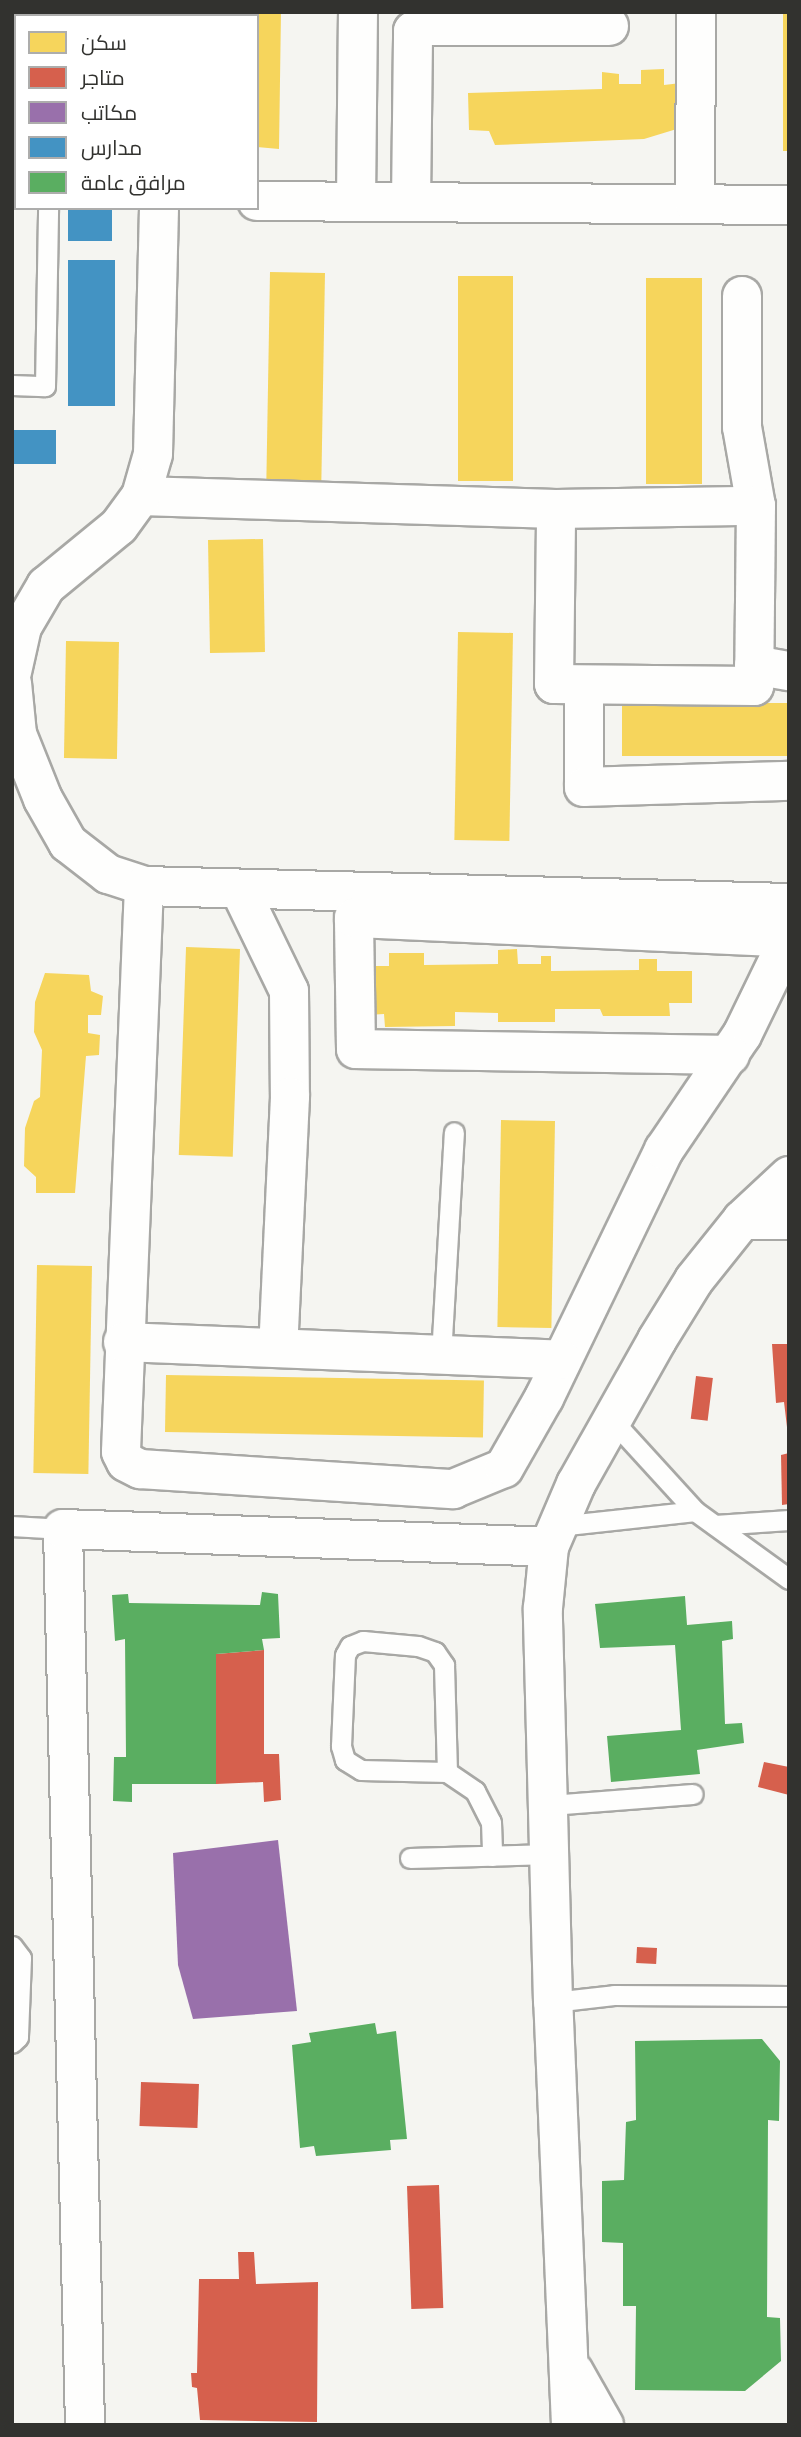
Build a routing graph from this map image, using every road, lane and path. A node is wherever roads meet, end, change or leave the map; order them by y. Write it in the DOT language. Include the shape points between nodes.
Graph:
graph roads {
  1 [pos="358,12"];
  2 [pos="696,12"];
  3 [pos="609,26"];
  4 [pos="259,201"];
  5 [pos="356,202"];
  6 [pos="411,202"];
  7 [pos="695,204"];
  8 [pos="789,205"];
  9 [pos="48,210"];
  10 [pos="159,210"];
  11 [pos="742,296"];
  12 [pos="12,385"];
  13 [pos="141,496"];
  14 [pos="757,506"];
  15 [pos="556,509"];
  16 [pos="771,668"];
  17 [pos="12,672"];
  18 [pos="12,683"];
  19 [pos="584,685"];
  20 [pos="789,781"];
  21 [pos="144,886"];
  22 [pos="240,890"];
  23 [pos="789,903"];
  24 [pos="789,938"];
  25 [pos="730,1055"];
  26 [pos="454,1132"];
  27 [pos="789,1177"];
  28 [pos="742,1220"];
  29 [pos="789,1220"];
  30 [pos="123,1342"];
  31 [pos="278,1348"];
  32 [pos="441,1356"];
  33 [pos="562,1360"];
  34 [pos="612,1420"];
  35 [pos="695,1510"];
  36 [pos="789,1520"];
  37 [pos="715,1525"];
  38 [pos="12,1526"];
  39 [pos="63,1529"];
  40 [pos="554,1536"];
  41 [pos="789,1579"];
  42 [pos="447,1772"];
  43 [pos="693,1794"];
  44 [pos="550,1805"];
  45 [pos="551,1854"];
  46 [pos="492,1856"];
  47 [pos="410,1858"];
  48 [pos="12,1946"];
  49 [pos="789,1996"];
  50 [pos="553,2002"];
  51 [pos="12,2043"];
  52 [pos="571,2365"];
  53 [pos="85,2425"];
  54 [pos="571,2425"];
  55 [pos="604,2425"];
  1 -- 5 [label="street"];
  2 -- 7 [label="street"];
  3 -- 6 [label="street" via="422,26 413,31"];
  4 -- 5 [label="street"];
  5 -- 6 [label="street"];
  6 -- 7 [label="street"];
  7 -- 8 [label="street"];
  9 -- 12 [label="lane" via="45,386"];
  10 -- 13 [label="street" via="153,454"];
  11 -- 14 [label="street" via="742,426"];
  13 -- 15 [label="street"];
  13 -- 17 [label="street" via="119,526 46,586 22,627"];
  14 -- 15 [label="street"];
  14 -- 16 [label="street"];
  15 -- 19 [label="street" via="554,684"];
  16 -- 19 [label="street" via="754,686"];
  18 -- 21 [label="street" via="17,734 43,799 68,843 108,874"];
  19 -- 20 [label="street" via="584,787"];
  21 -- 22 [label="street"];
  21 -- 30 [label="street"];
  22 -- 23 [label="street"];
  22 -- 31 [label="street" via="289,991 290,1097"];
  24 -- 25 [label="street"];
  24 -- 25 [label="street" via="354,918 356,1049"];
  25 -- 33 [label="street" via="664,1150"];
  26 -- 32 [label="lane"];
  27 -- 28 [label="street"];
  28 -- 29 [label="street"];
  28 -- 34 [label="street" via="694,1280"];
  30 -- 31 [label="street"];
  30 -- 33 [label="street" via="121,1452 134,1468 453,1489 505,1468"];
  31 -- 32 [label="street"];
  32 -- 33 [label="street"];
  34 -- 35 [label="lane"];
  34 -- 40 [label="street"];
  35 -- 37 [label="lane"];
  35 -- 40 [label="lane"];
  36 -- 37 [label="lane"];
  37 -- 41 [label="lane"];
  38 -- 39 [label="lane"];
  39 -- 40 [label="street"];
  39 -- 53 [label="street"];
  40 -- 44 [label="street" via="542,1608"];
  42 -- 42 [label="lane" via="361,1770 345,1760 341,1746 345,1655 350,1646 363,1641 435,1652 444,1665"];
  42 -- 46 [label="lane" via="475,1791 492,1822"];
  43 -- 44 [label="lane"];
  44 -- 45 [label="street"];
  45 -- 46 [label="lane"];
  45 -- 50 [label="street"];
  46 -- 47 [label="lane"];
  48 -- 51 [label="lane" via="21,1958 18,2037"];
  49 -- 50 [label="lane" via="614,1995"];
  50 -- 52 [label="street"];
  52 -- 54 [label="street"];
  52 -- 55 [label="street"];
}
